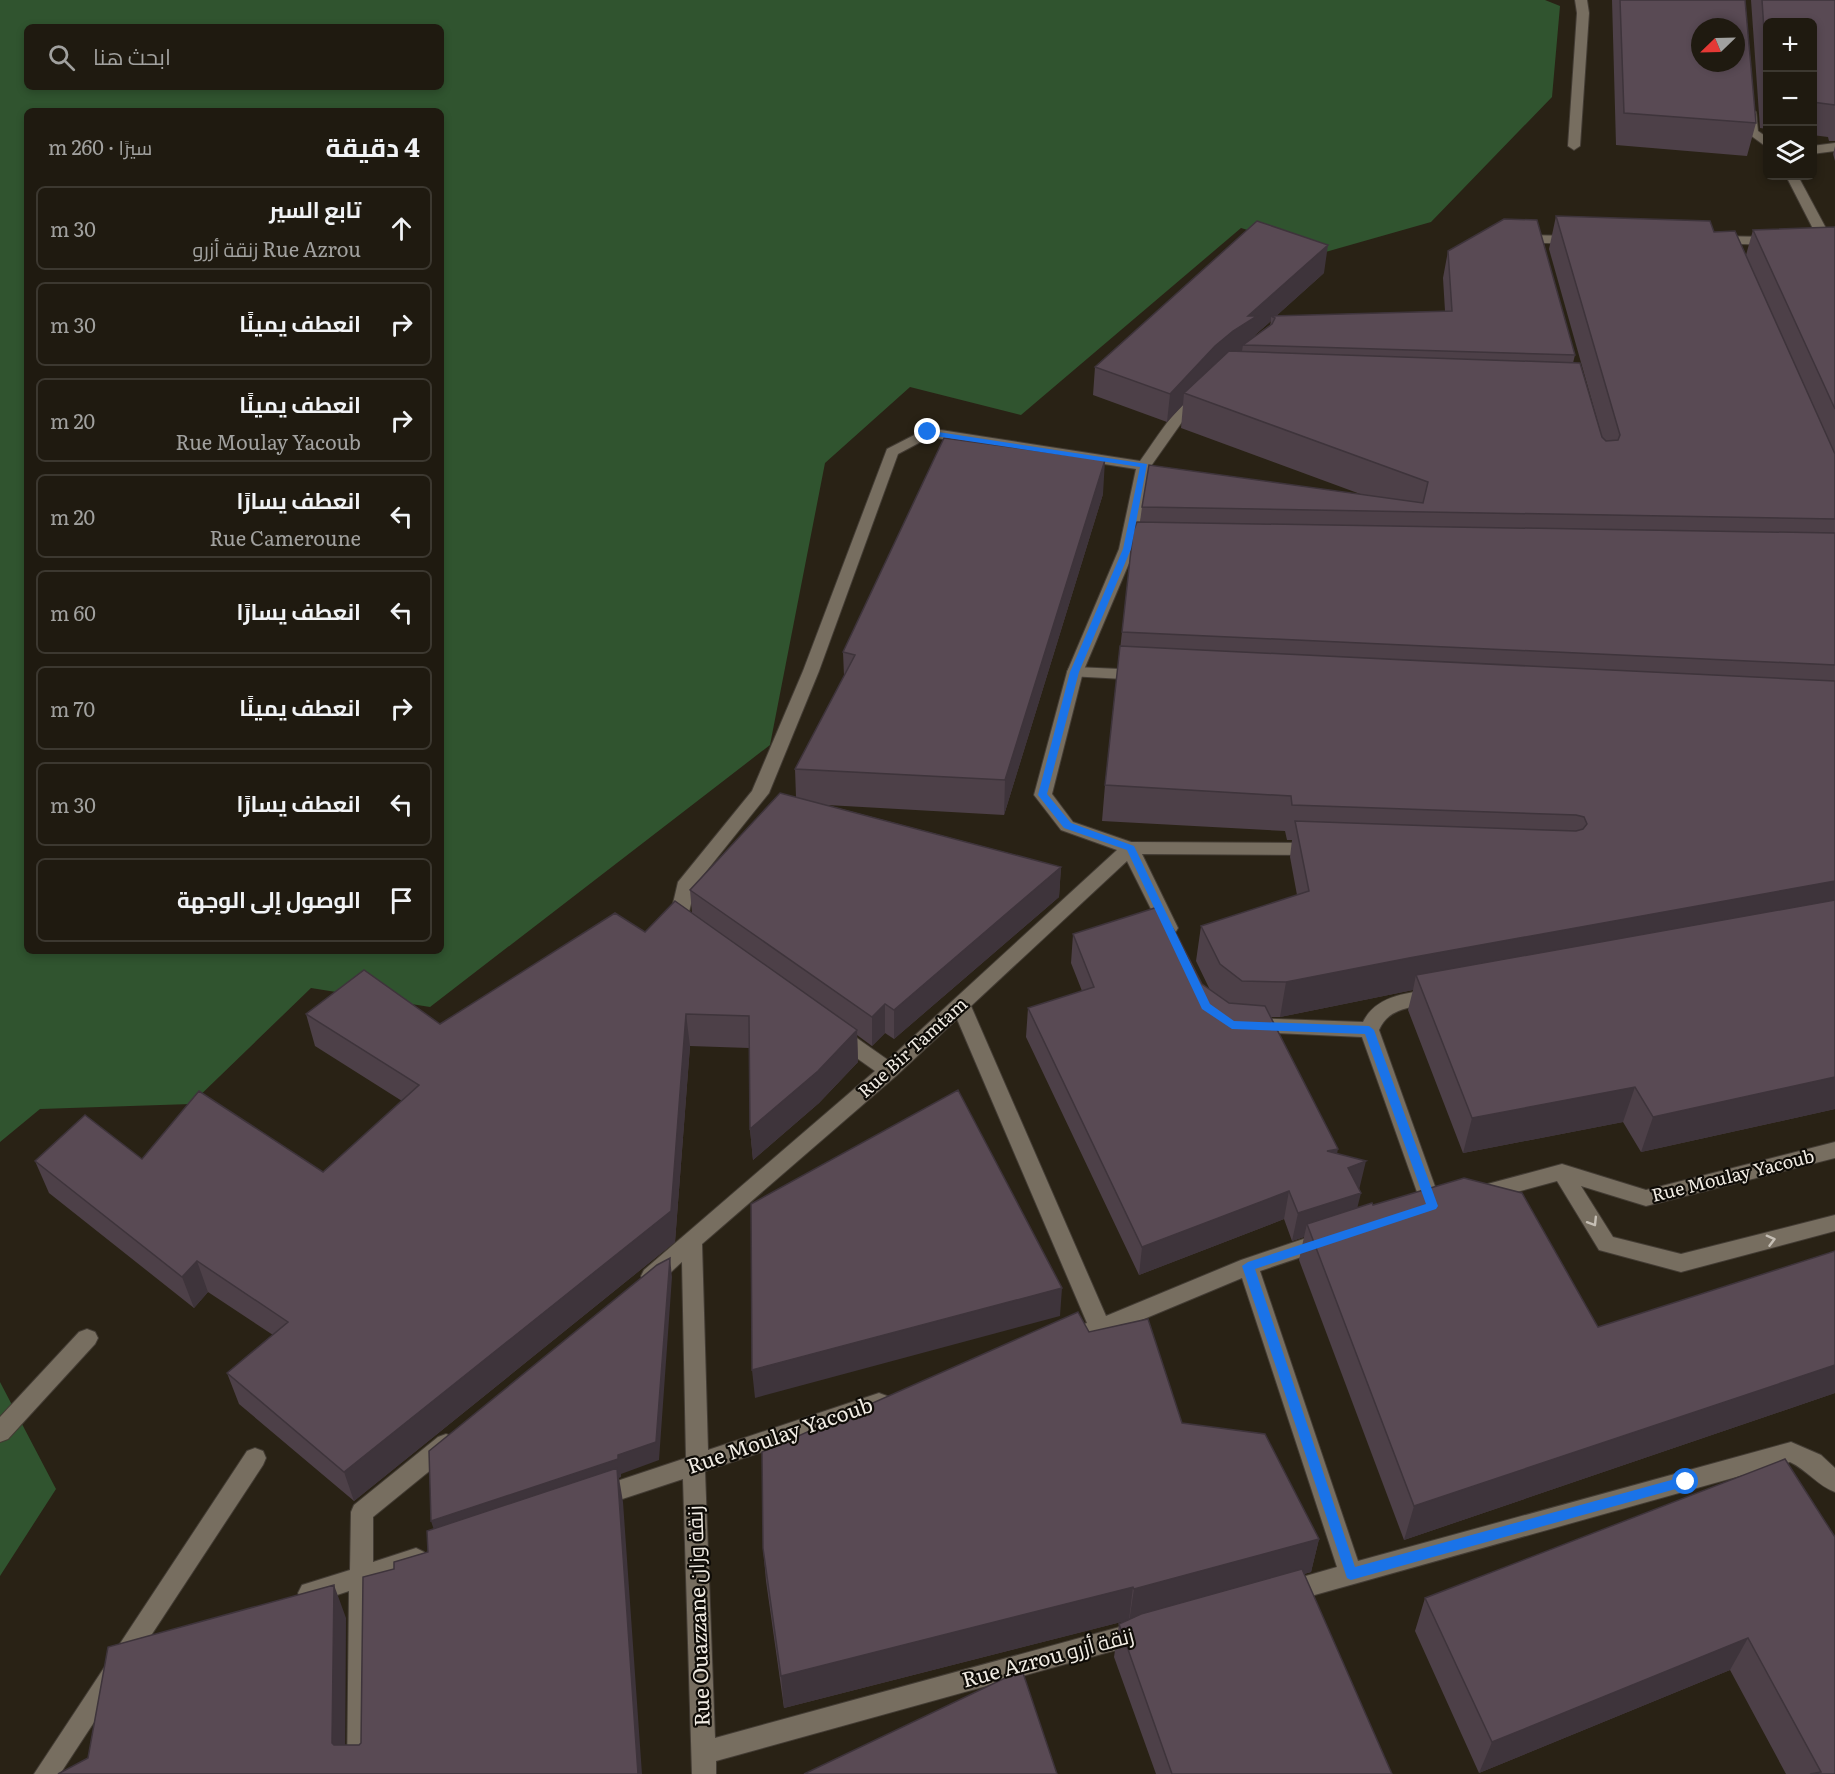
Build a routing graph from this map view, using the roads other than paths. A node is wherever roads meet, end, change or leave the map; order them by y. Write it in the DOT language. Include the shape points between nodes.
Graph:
graph roads {
  1 [pos="1581,0"];
  2 [pos="1749,99"];
  3 [pos="1763,141"];
  4 [pos="1574,146"];
  5 [pos="1835,147"];
  6 [pos="1817,149"];
  7 [pos="1794,180"];
  8 [pos="1506,239"];
  9 [pos="1584,240"];
  10 [pos="1701,240"];
  11 [pos="1792,241"];
  12 [pos="1825,241"];
  13 [pos="1835,258"];
  14 [pos="1212,385"];
  15 [pos="1144,466"];
  16 [pos="1075,672"];
  17 [pos="1158,676"];
  18 [pos="1130,848"];
  19 [pos="1330,849"];
  20 [pos="702,937"];
  21 [pos="1176,943"];
  22 [pos="1448,993"];
  23 [pos="962,1005"];
  24 [pos="824,1024"];
  25 [pos="1232,1025"];
  26 [pos="1369,1030"];
  27 [pos="889,1071"];
  28 [pos="1835,1150"];
  29 [pos="1562,1172"];
  30 [pos="1432,1206"];
  31 [pos="1411,1213"];
  32 [pos="1835,1223"];
  33 [pos="1346,1234"];
  34 [pos="692,1243"];
  35 [pos="1248,1266"];
  36 [pos="637,1287"];
  37 [pos="1100,1328"];
  38 [pos="87,1338"];
  39 [pos="1044,1347"];
  40 [pos="898,1396"];
  41 [pos="463,1430"];
  42 [pos="0,1432"];
  43 [pos="255,1458"];
  44 [pos="697,1464"];
  45 [pos="1835,1482"];
  46 [pos="574,1506"];
  47 [pos="440,1551"];
  48 [pos="1351,1574"];
  49 [pos="362,1578"];
  50 [pos="1270,1596"];
  51 [pos="285,1600"];
  52 [pos="1155,1628"];
  53 [pos="164,1637"];
  54 [pos="130,1647"];
  55 [pos="704,1763"];
  56 [pos="46,1774"];
  57 [pos="359,1774"];
  1 -- 4 [label="street"];
  2 -- 3 [label="street" via="1752,132"];
  5 -- 6 [label="street"];
  7 -- 12 [label="street"];
  8 -- 9 [label="street" via="1538,245"];
  10 -- 11 [label="street" via="1727,246"];
  12 -- 13 [label="street"];
  14 -- 15 [label="street" via="1178,419"];
  15 -- 16 [label="street" via="1133,549"];
  15 -- 20 [label="street" via="928,432 892,452 811,671 760,793 687,882 680,912 683,924"];
  16 -- 17 [label="street"];
  16 -- 18 [label="street" via="1042,795 1067,826"];
  18 -- 19 [label="street"];
  18 -- 21 [label="street"];
  18 -- 23 [label="street, Rue Bir Tamtam"];
  22 -- 26 [label="street" via="1382,1009 1372,1019"];
  23 -- 27 [label="street, Rue Bir Tamtam"];
  23 -- 37 [label="street"];
  24 -- 27 [label="street"];
  25 -- 26 [label="street"];
  26 -- 30 [label="street"];
  27 -- 34 [label="street, Rue Bir Tamtam"];
  28 -- 29 [label="street, Rue Moulay Yacoub" via="1646,1198"];
  29 -- 30 [label="street"];
  29 -- 32 [label="street, one-way" via="1606,1244 1681,1263"];
  30 -- 31 [label="street"];
  33 -- 35 [label="street"];
  34 -- 36 [label="street, Rue Bir Tamtam"];
  34 -- 44 [label="street, Rue Ouazzane زنقة وزان"];
  35 -- 37 [label="street"];
  35 -- 48 [label="street"];
  37 -- 39 [label="street"];
  38 -- 42 [label="street"];
  40 -- 44 [label="street, Rue Moulay Yacoub"];
  41 -- 49 [label="street" via="362,1512"];
  43 -- 54 [label="street"];
  44 -- 46 [label="street, Rue Moulay Yacoub"];
  44 -- 55 [label="street, Rue Ouazzane زنقة وزان" via="694,1471"];
  45 -- 48 [label="street" via="1813,1462 1791,1452"];
  47 -- 49 [label="street"];
  48 -- 50 [label="street"];
  49 -- 51 [label="street"];
  49 -- 57 [label="street"];
  52 -- 55 [label="street, Rue Azrou زنقة أزرو"];
  53 -- 54 [label="street"];
  54 -- 56 [label="street"];
}
